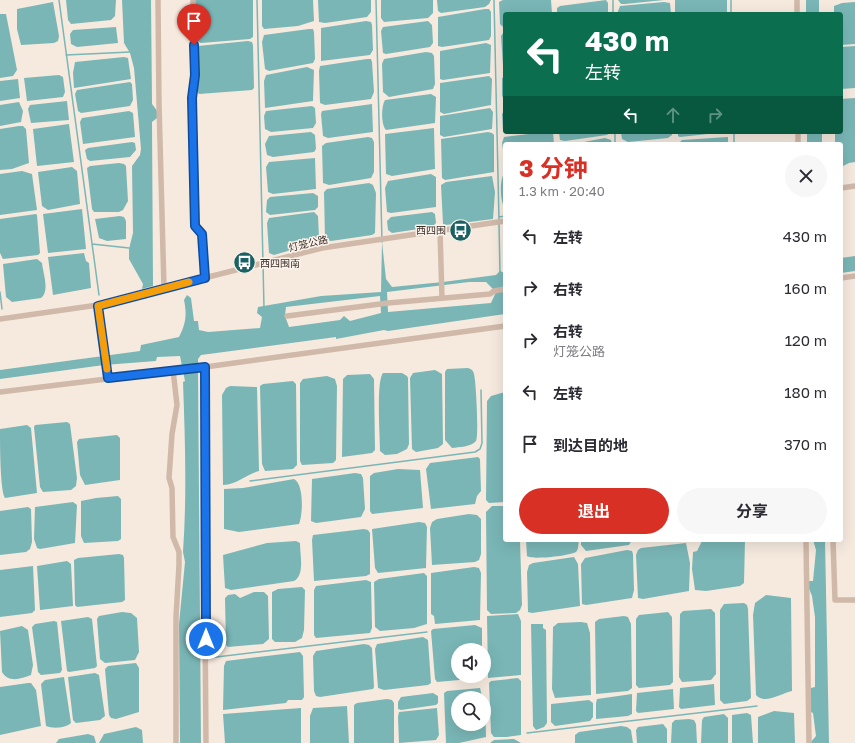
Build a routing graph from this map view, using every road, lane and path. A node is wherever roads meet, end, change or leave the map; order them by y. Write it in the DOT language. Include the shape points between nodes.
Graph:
graph roads {
  1 [pos="158,0"];
  2 [pos="193,0"];
  3 [pos="796,0"];
  4 [pos="797,12"];
  5 [pos="855,186"];
  6 [pos="843,188"];
  7 [pos="501,222"];
  8 [pos="440,231"];
  9 [pos="855,276"];
  10 [pos="205,278"];
  11 [pos="843,278"];
  12 [pos="164,288"];
  13 [pos="503,289"];
  14 [pos="442,298"];
  15 [pos="98,306"];
  16 [pos="286,316"];
  17 [pos="0,319"];
  18 [pos="503,326"];
  19 [pos="205,367"];
  20 [pos="173,370"];
  21 [pos="108,378"];
  22 [pos="0,392"];
  23 [pos="806,542"];
  24 [pos="833,542"];
  25 [pos="855,600"];
  26 [pos="176,743"];
  27 [pos="206,743"];
  28 [pos="809,743"];
  1 -- 12 [label="street"];
  2 -- 10 [label="street" via="195,226 202,234"];
  3 -- 4 [label="street"];
  5 -- 6 [label="street"];
  7 -- 8 [label="street, 灯笼公路"];
  8 -- 10 [label="street, 灯笼公路" via="322,248"];
  8 -- 14 [label="street"];
  9 -- 11 [label="street"];
  10 -- 12 [label="street, 灯笼公路"];
  12 -- 15 [label="street, 灯笼公路"];
  13 -- 16 [label="street" via="490,294"];
  15 -- 17 [label="street, 灯笼公路"];
  15 -- 21 [label="street"];
  18 -- 19 [label="street"];
  19 -- 20 [label="street"];
  19 -- 27 [label="street"];
  20 -- 21 [label="street"];
  20 -- 26 [label="street" via="177,405 169,478 172,488 174,537 179,552"];
  21 -- 22 [label="street"];
  23 -- 28 [label="street"];
  24 -- 25 [label="street" via="835,600"];
}
